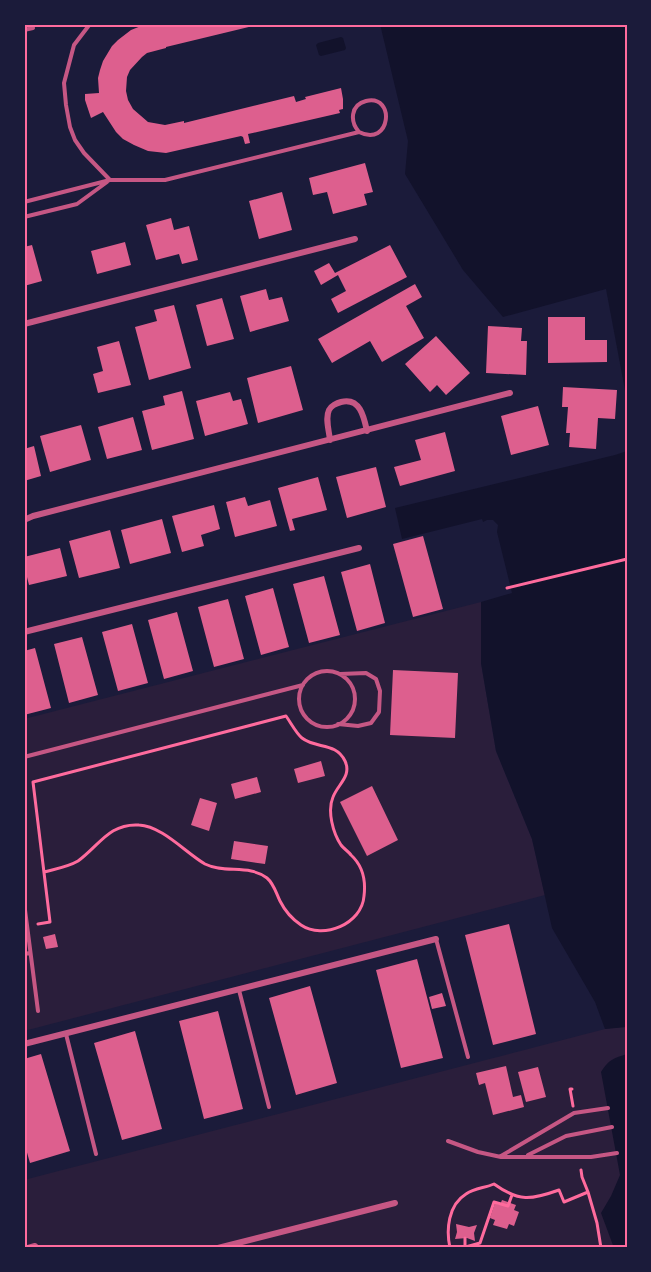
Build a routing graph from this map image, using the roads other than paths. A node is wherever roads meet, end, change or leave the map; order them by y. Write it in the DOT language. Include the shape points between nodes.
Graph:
graph roads {
  1 [pos="90,24"];
  2 [pos="33,28"];
  3 [pos="24,30"];
  4 [pos="360,132"];
  5 [pos="110,180"];
  6 [pos="24,201"];
  7 [pos="24,217"];
  8 [pos="355,239"];
  9 [pos="24,324"];
  10 [pos="510,393"];
  11 [pos="367,431"];
  12 [pos="330,440"];
  13 [pos="24,520"];
  14 [pos="359,548"];
  15 [pos="24,632"];
  16 [pos="339,674"];
  17 [pos="303,685"];
  18 [pos="338,724"];
  19 [pos="24,757"];
  20 [pos="24,902"];
  21 [pos="26,934"];
  22 [pos="436,939"];
  23 [pos="30,953"];
  24 [pos="24,954"];
  25 [pos="239,990"];
  26 [pos="38,1011"];
  27 [pos="66,1034"];
  28 [pos="24,1044"];
  29 [pos="468,1057"];
  30 [pos="269,1107"];
  31 [pos="608,1108"];
  32 [pos="612,1127"];
  33 [pos="448,1141"];
  34 [pos="617,1153"];
  35 [pos="96,1154"];
  36 [pos="501,1156"];
  37 [pos="527,1156"];
  38 [pos="395,1203"];
  39 [pos="28,1248"];
  40 [pos="37,1248"];
  41 [pos="218,1248"];
  1 -- 5 [label="lane" via="74,45 64,83 66,105 75,140"];
  2 -- 3 [label="lane"];
  4 -- 4 [label="lane" via="355,127 354,110 368,101 380,104 387,119 382,130 371,135"];
  4 -- 5 [label="lane" via="165,180"];
  5 -- 6 [label="lane"];
  5 -- 7 [label="lane" via="77,204"];
  8 -- 9 [label="street"];
  10 -- 11 [label="street"];
  11 -- 12 [label="street"];
  11 -- 12 [label="street" via="356,403 342,402 329,410"];
  12 -- 13 [label="street"];
  14 -- 15 [label="street"];
  16 -- 17 [label="lane" via="316,673"];
  16 -- 18 [label="lane" via="351,684 355,699 350,714"];
  16 -- 18 [label="lane" via="366,673 376,679 380,691 379,712 371,723"];
  17 -- 18 [label="lane" via="300,706 308,719 322,726"];
  17 -- 19 [label="lane"];
  20 -- 21 [label="lane"];
  21 -- 23 [label="lane"];
  22 -- 25 [label="street"];
  22 -- 29 [label="lane"];
  23 -- 24 [label="lane"];
  23 -- 26 [label="lane"];
  25 -- 27 [label="street"];
  25 -- 30 [label="lane"];
  27 -- 28 [label="street"];
  27 -- 35 [label="lane"];
  31 -- 36 [label="lane" via="574,1113"];
  32 -- 37 [label="lane" via="566,1136"];
  33 -- 36 [label="lane"];
  34 -- 37 [label="lane" via="566,1158"];
  36 -- 37 [label="lane"];
  38 -- 41 [label="street"];
  39 -- 40 [label="street"];
}
